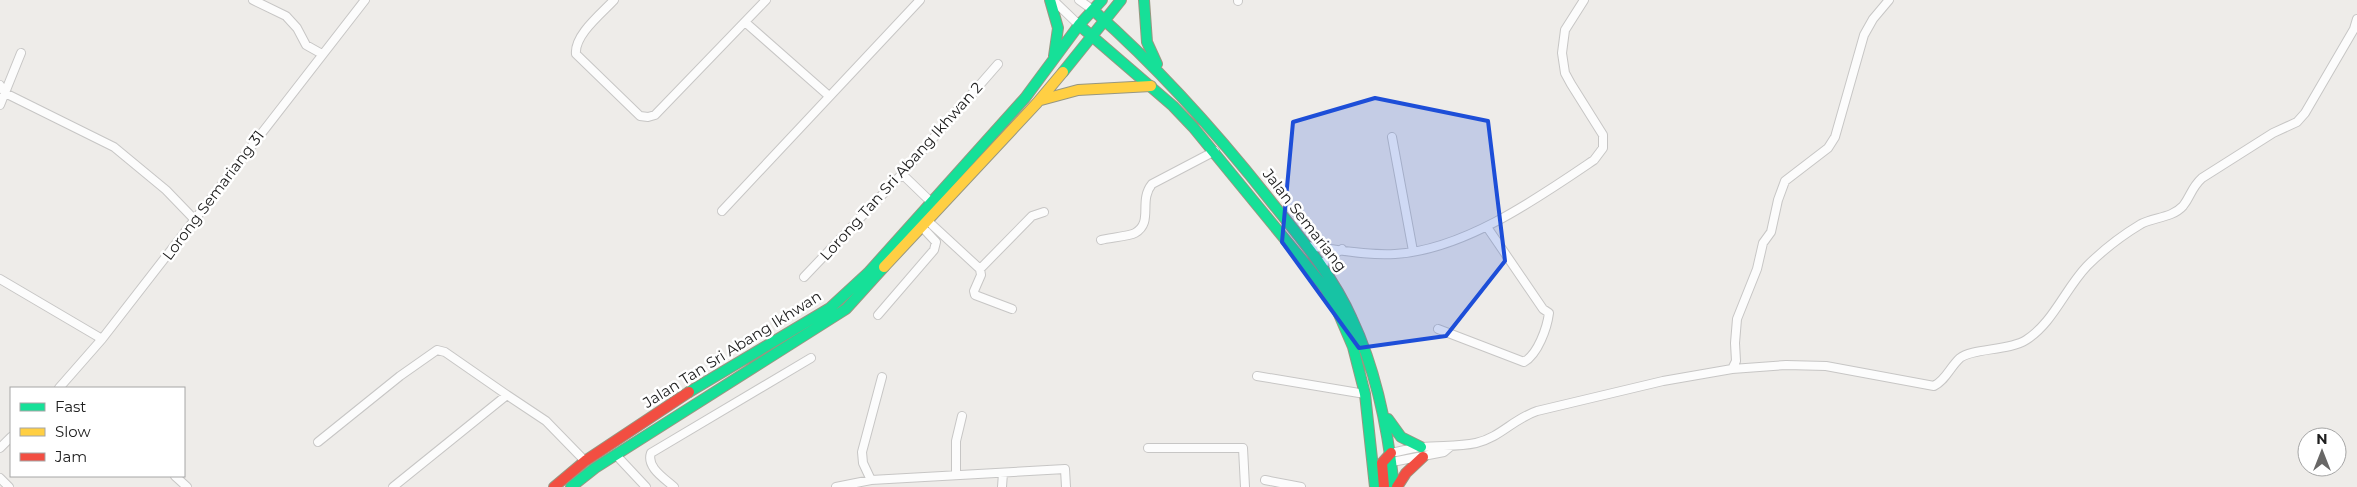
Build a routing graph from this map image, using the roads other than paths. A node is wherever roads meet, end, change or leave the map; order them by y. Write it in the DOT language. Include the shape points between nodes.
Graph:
graph roads {
  1 [pos="253,0"];
  2 [pos="365,0"];
  3 [pos="614,0"];
  4 [pos="766,0"];
  5 [pos="920,0"];
  6 [pos="1050,0"];
  7 [pos="1053,0"];
  8 [pos="1079,0"];
  9 [pos="1102,0"];
  10 [pos="1121,0"];
  11 [pos="1144,0"];
  12 [pos="1584,0"];
  13 [pos="1889,0"];
  14 [pos="1093,10"];
  15 [pos="2357,19"];
  16 [pos="1104,20"];
  17 [pos="745,22"];
  18 [pos="1079,26"];
  19 [pos="1092,36"];
  20 [pos="21,53"];
  21 [pos="322,54"];
  22 [pos="1052,62"];
  23 [pos="998,64"];
  24 [pos="1161,71"];
  25 [pos="0,85"];
  26 [pos="1151,86"];
  27 [pos="5,93"];
  28 [pos="830,96"];
  29 [pos="1037,103"];
  30 [pos="0,105"];
  31 [pos="998,136"];
  32 [pos="1392,137"];
  33 [pos="1215,151"];
  34 [pos="902,174"];
  35 [pos="931,202"];
  36 [pos="722,211"];
  37 [pos="1044,212"];
  38 [pos="194,219"];
  39 [pos="926,225"];
  40 [pos="1487,227"];
  41 [pos="1100,240"];
  42 [pos="1307,246"];
  43 [pos="1342,249"];
  44 [pos="1413,251"];
  45 [pos="1323,266"];
  46 [pos="980,269"];
  47 [pos="804,277"];
  48 [pos="0,279"];
  49 [pos="1012,309"];
  50 [pos="878,315"];
  51 [pos="1438,329"];
  52 [pos="102,339"];
  53 [pos="810,358"];
  54 [pos="1732,369"];
  55 [pos="1257,376"];
  56 [pos="882,377"];
  57 [pos="60,387"];
  58 [pos="1365,394"];
  59 [pos="507,395"];
  60 [pos="1385,413"];
  61 [pos="962,416"];
  62 [pos="10,438"];
  63 [pos="318,442"];
  64 [pos="0,448"];
  65 [pos="1148,448"];
  66 [pos="1422,452"];
  67 [pos="616,455"];
  68 [pos="1392,458"];
  69 [pos="585,461"];
  70 [pos="1003,473"];
  71 [pos="956,475"];
  72 [pos="176,477"];
  73 [pos="0,478"];
  74 [pos="871,480"];
  75 [pos="1265,480"];
  76 [pos="9,487"];
  77 [pos="186,487"];
  78 [pos="393,487"];
  79 [pos="554,487"];
  80 [pos="572,487"];
  81 [pos="646,487"];
  82 [pos="674,487"];
  83 [pos="839,487"];
  84 [pos="1002,487"];
  85 [pos="1066,487"];
  86 [pos="1245,487"];
  87 [pos="1300,487"];
  88 [pos="1375,487"];
  89 [pos="1384,487"];
  90 [pos="1396,487"];
  1 -- 21 [label="street" via="286,16 306,45"];
  2 -- 21 [label="street, Lorong Semariang 31"];
  3 -- 17 [label="street" via="580,38 575,46 576,54 640,116 648,118 655,115"];
  4 -- 17 [label="street"];
  5 -- 28 [label="street"];
  6 -- 22 [label="main road" via="1058,27"];
  7 -- 18 [label="street"];
  8 -- 14 [label="street"];
  9 -- 14 [label="main road"];
  10 -- 16 [label="main road"];
  11 -- 24 [label="main road" via="1147,42"];
  12 -- 40 [label="street" via="1565,30 1563,64 1571,84 1603,135 1603,148 1594,160"];
  13 -- 54 [label="street" via="1864,35 1835,137 1828,148 1785,181 1771,232 1763,244 1738,319 1736,361"];
  14 -- 16 [label="main road, Jalan Semariang"];
  14 -- 18 [label="main road"];
  15 -- 54 [label="street" via="2297,122 2273,132 2202,178 2192,187 2183,206 2143,223 2113,242 2085,268 2039,329 2025,340 2007,348 1960,358 1934,386 1826,366"];
  16 -- 19 [label="main road"];
  16 -- 24 [label="main road, Jalan Semariang"];
  17 -- 28 [label="street"];
  18 -- 19 [label="main road, Jalan Semariang"];
  18 -- 22 [label="main road"];
  19 -- 26 [label="main road, Jalan Semariang"];
  19 -- 29 [label="main road"];
  20 -- 27 [label="street"];
  21 -- 38 [label="street, Lorong Semariang 31"];
  22 -- 31 [label="main road"];
  23 -- 34 [label="street, Lorong Tan Sri Abang Ikhwan 2"];
  24 -- 42 [label="main road, Jalan Semariang" via="1242,164"];
  25 -- 27 [label="street"];
  26 -- 29 [label="main road" via="1071,92 1047,97"];
  26 -- 33 [label="main road, Jalan Semariang"];
  27 -- 30 [label="street"];
  27 -- 38 [label="street" via="114,147 166,190"];
  28 -- 36 [label="street"];
  29 -- 31 [label="main road"];
  31 -- 35 [label="main road, Jalan Tan Sri Abang Ikhwan"];
  31 -- 39 [label="main road, Jalan Tan Sri Abang Ikhwan"];
  32 -- 44 [label="street"];
  33 -- 41 [label="street" via="1152,184 1144,202 1146,216 1134,234"];
  33 -- 58 [label="main road, Jalan Semariang" via="1325,288 1353,347"];
  34 -- 35 [label="street"];
  34 -- 47 [label="street, Lorong Tan Sri Abang Ikhwan 2"];
  35 -- 69 [label="main road, Jalan Tan Sri Abang Ikhwan" via="868,273 830,308 698,386"];
  37 -- 46 [label="street" via="1032,216"];
  38 -- 52 [label="street, Lorong Semariang 31"];
  39 -- 46 [label="street"];
  39 -- 50 [label="street" via="936,242 934,250"];
  39 -- 67 [label="main road, Jalan Tan Sri Abang Ikhwan" via="846,309"];
  40 -- 44 [label="street"];
  40 -- 51 [label="street" via="1549,313 1543,334 1524,362"];
  42 -- 43 [label="street"];
  42 -- 45 [label="main road, Jalan Semariang"];
  43 -- 44 [label="street" via="1394,254"];
  43 -- 45 [label="street"];
  45 -- 60 [label="main road, Jalan Semariang" via="1354,319"];
  46 -- 49 [label="street" via="982,275 975,295"];
  48 -- 52 [label="street"];
  52 -- 57 [label="street, Lorong Semariang 31"];
  53 -- 82 [label="street" via="651,453 652,467"];
  54 -- 66 [label="street" via="1663,381 1537,411 1521,416 1501,434 1477,443"];
  55 -- 58 [label="street"];
  56 -- 74 [label="street" via="862,452"];
  58 -- 88 [label="main road, Jalan Semariang"];
  59 -- 63 [label="street" via="445,352 437,350"];
  59 -- 69 [label="street" via="546,422"];
  59 -- 78 [label="street"];
  60 -- 66 [label="main road" via="1397,434"];
  60 -- 68 [label="main road, Jalan Semariang"];
  61 -- 71 [label="street" via="956,441"];
  62 -- 64 [label="street"];
  65 -- 86 [label="street" via="1243,448"];
  66 -- 68 [label="street"];
  66 -- 90 [label="main road"];
  67 -- 80 [label="main road, Jalan Tan Sri Abang Ikhwan"];
  67 -- 81 [label="street"];
  68 -- 89 [label="main road" via="1382,463"];
  68 -- 90 [label="main road, Jalan Semariang"];
  69 -- 79 [label="main road, Jalan Tan Sri Abang Ikhwan"];
  70 -- 71 [label="street"];
  70 -- 84 [label="street"];
  70 -- 85 [label="street" via="1065,468"];
  71 -- 74 [label="street"];
  72 -- 77 [label="street"];
  73 -- 76 [label="street"];
  74 -- 83 [label="street"];
  75 -- 87 [label="street"];
}
